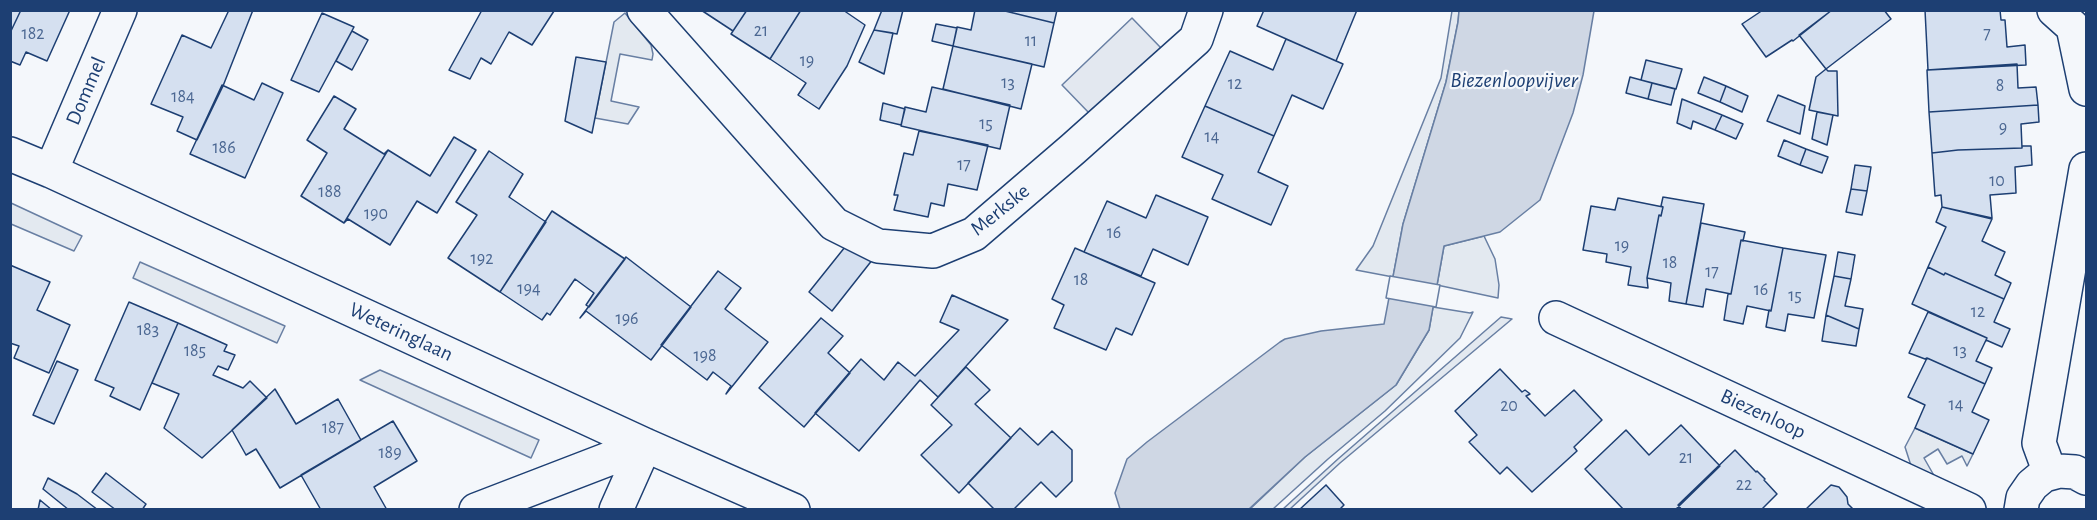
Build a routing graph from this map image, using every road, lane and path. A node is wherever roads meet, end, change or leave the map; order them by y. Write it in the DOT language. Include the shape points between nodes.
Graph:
graph roads {
  1 [pos="120,10"];
  2 [pos="644,10"];
  3 [pos="1206,10"];
  4 [pos="2054,10"];
  5 [pos="2086,89"];
  6 [pos="10,154"];
  7 [pos="2086,169"];
  8 [pos="51,171"];
  9 [pos="1556,318"];
  10 [pos="645,445"];
  11 [pos="2050,473"];
  12 [pos="2086,477"];
  13 [pos="476,510"];
  14 [pos="616,510"];
  15 [pos="793,510"];
  16 [pos="1970,510"];
  17 [pos="2021,510"];
  1 -- 8 [label="street, Dommel"];
  2 -- 3 [label="street, Merkske" via="834,224 879,246 933,251 974,234 1082,141 1196,39"];
  4 -- 5 [label="street" via="2073,27"];
  6 -- 8 [label="street, Weteringlaan"];
  7 -- 11 [label="street" via="2039,443"];
  8 -- 10 [label="street, Weteringlaan"];
  9 -- 16 [label="street, Biezenloop"];
  10 -- 13 [label="street"];
  10 -- 14 [label="street"];
  10 -- 15 [label="street, Weteringlaan"];
  11 -- 12 [label="street" via="2075,472"];
  11 -- 17 [label="street" via="2031,485"];
}
